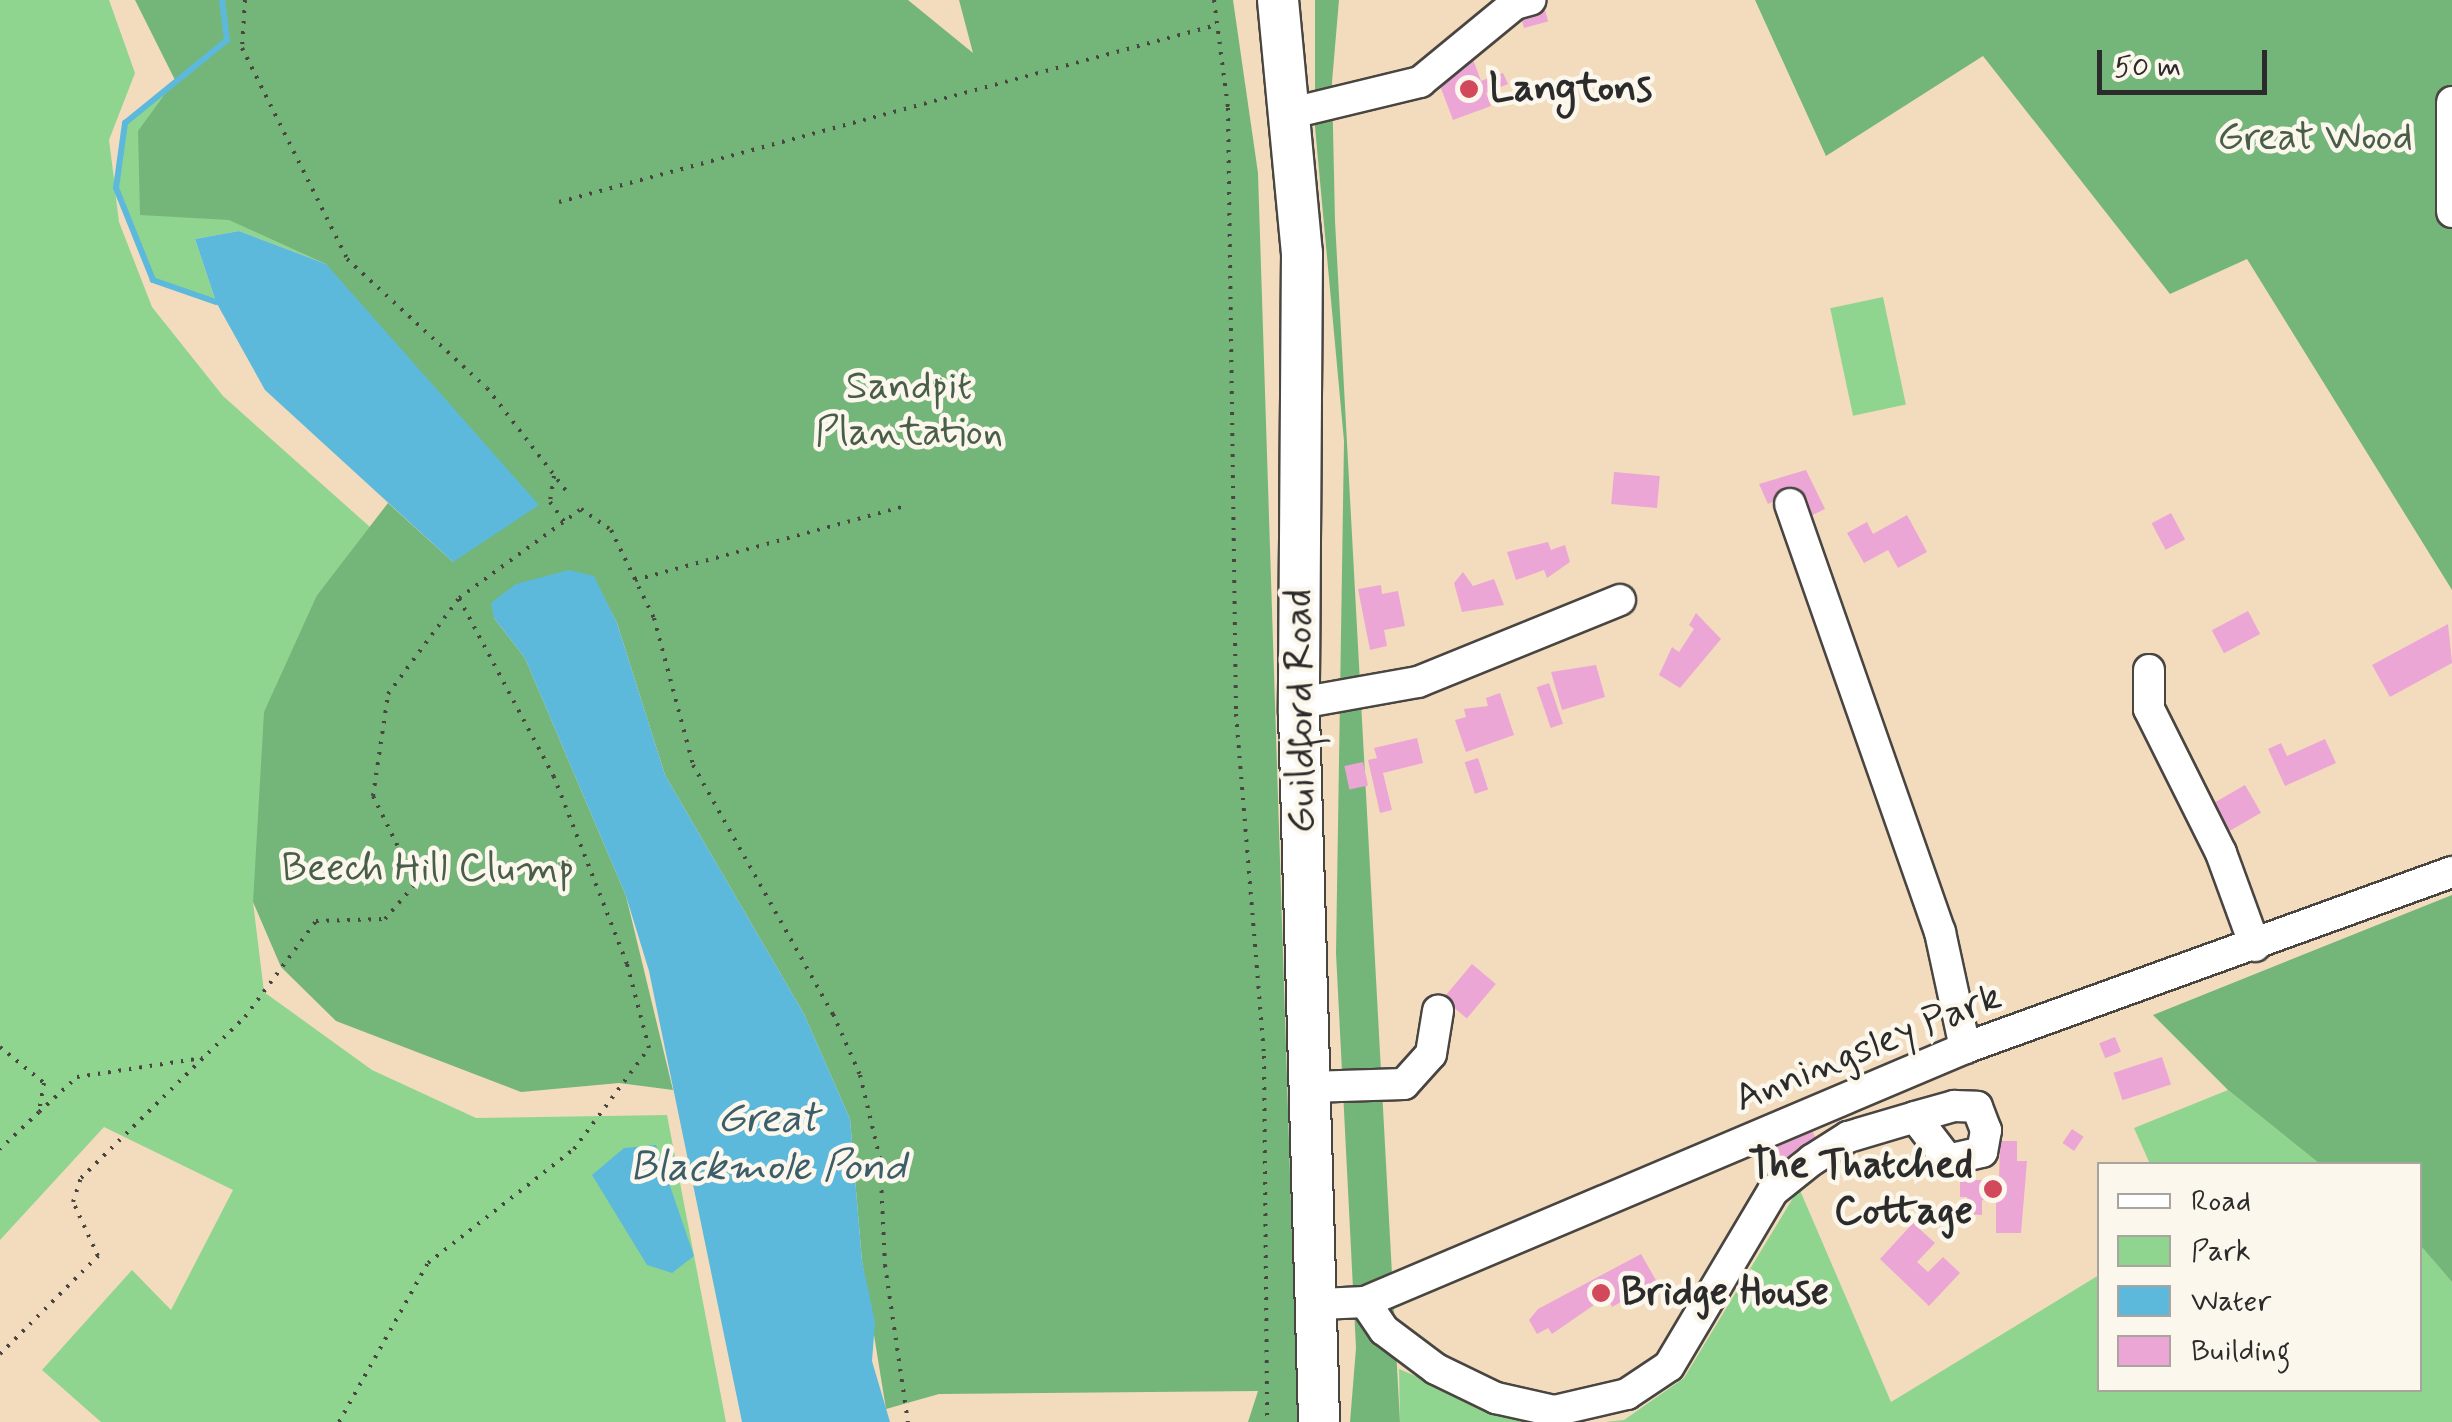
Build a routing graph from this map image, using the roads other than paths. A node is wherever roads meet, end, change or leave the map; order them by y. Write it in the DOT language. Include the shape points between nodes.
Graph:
graph roads {
  1 [pos="1278,0"];
  2 [pos="1530,0"];
  3 [pos="2452,102"];
  4 [pos="1292,113"];
  5 [pos="2452,212"];
  6 [pos="1790,504"];
  7 [pos="1620,600"];
  8 [pos="2149,670"];
  9 [pos="1300,704"];
  10 [pos="2452,872"];
  11 [pos="2255,946"];
  12 [pos="1438,1011"];
  13 [pos="1966,1048"];
  14 [pos="1308,1086"];
  15 [pos="1916,1117"];
  16 [pos="1365,1302"];
  17 [pos="1320,1304"];
  18 [pos="1319,1422"];
  1 -- 4 [label="main road, Guildford Road"];
  2 -- 4 [label="street" via="1515,4 1420,82"];
  3 -- 5 [label="street"];
  4 -- 9 [label="main road, Guildford Road" via="1302,254"];
  6 -- 13 [label="street" via="1940,932"];
  7 -- 9 [label="street" via="1418,682"];
  8 -- 11 [label="street" via="2148,708 2221,853"];
  9 -- 14 [label="main road, Guildford Road"];
  10 -- 11 [label="street, Anningsley Park"];
  11 -- 13 [label="street, Anningsley Park"];
  12 -- 14 [label="street" via="1431,1054 1404,1084"];
  13 -- 16 [label="street, Anningsley Park"];
  14 -- 17 [label="main road, Guildford Road"];
  15 -- 16 [label="street" via="1848,1136 1774,1191 1669,1366 1626,1394 1554,1412 1496,1398 1436,1369 1384,1330"];
  16 -- 17 [label="street, Anningsley Park"];
  17 -- 18 [label="main road, Guildford Road"];
}
